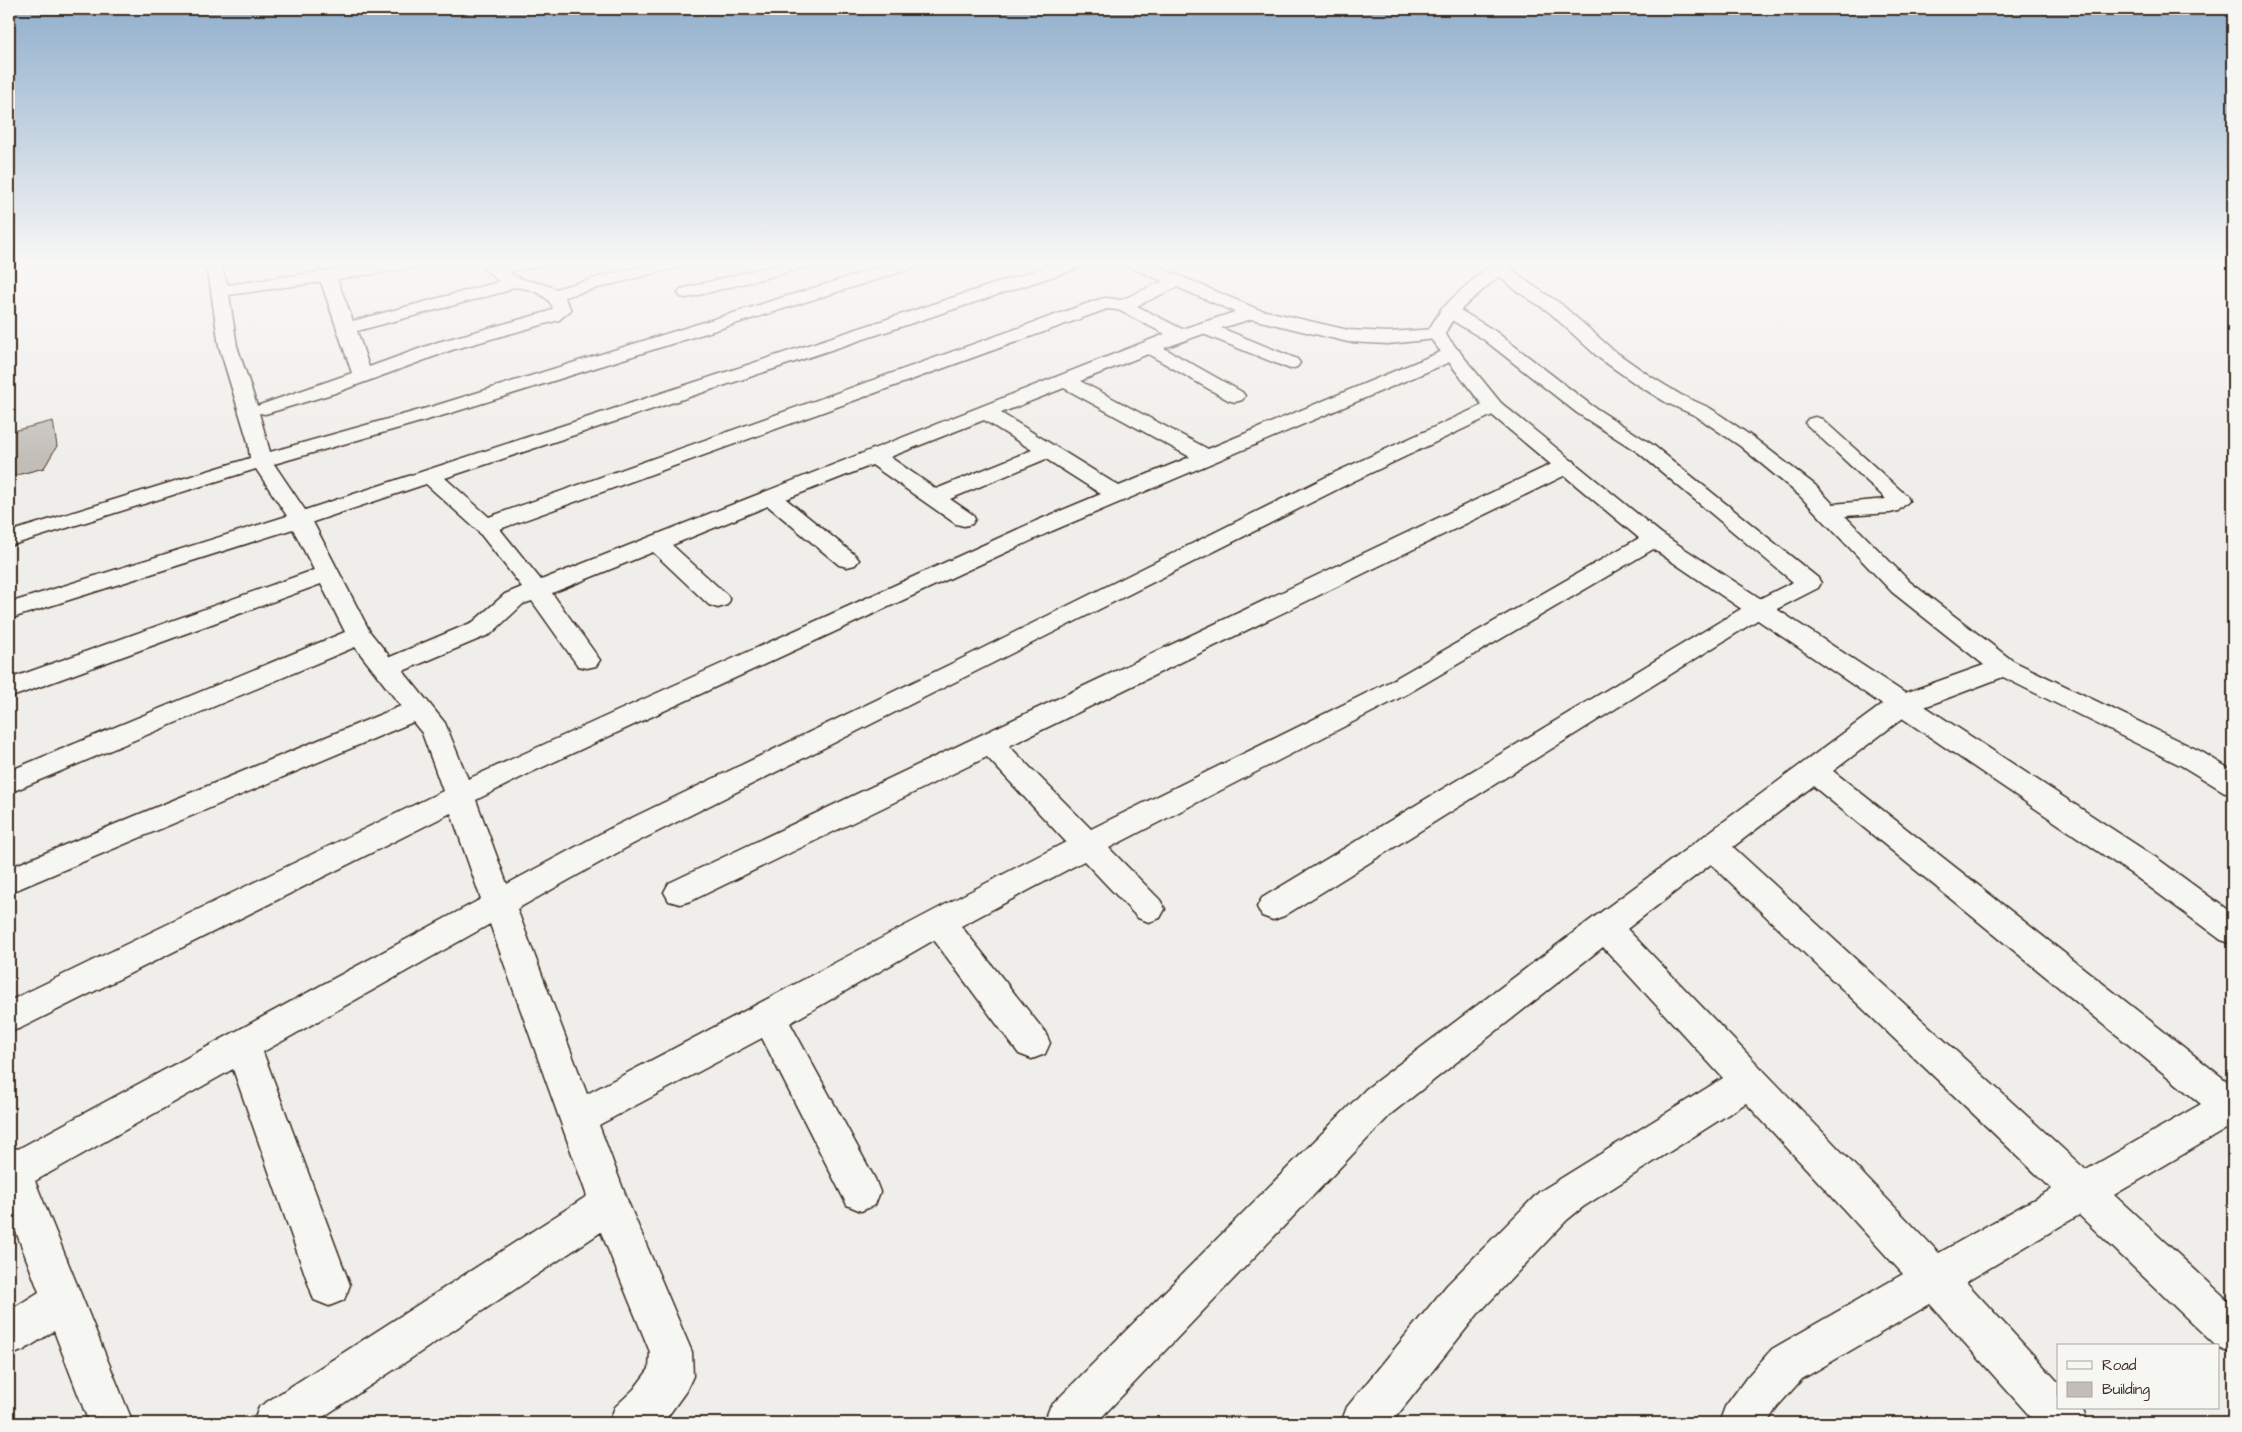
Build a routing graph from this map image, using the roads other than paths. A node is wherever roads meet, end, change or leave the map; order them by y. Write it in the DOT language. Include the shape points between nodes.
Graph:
graph roads {
  1 [pos="346,328"];
  2 [pos="226,329"];
  3 [pos="507,329"];
  4 [pos="669,329"];
  5 [pos="876,329"];
  6 [pos="1032,329"];
  7 [pos="1168,329"];
  8 [pos="1198,329"];
  9 [pos="1207,329"];
  10 [pos="1318,329"];
  11 [pos="1437,329"];
  12 [pos="1478,329"];
  13 [pos="1578,329"];
  14 [pos="1436,334"];
  15 [pos="1180,335"];
  16 [pos="1149,347"];
  17 [pos="1452,354"];
  18 [pos="1290,363"];
  19 [pos="362,376"];
  20 [pos="1065,381"];
  21 [pos="1235,396"];
  22 [pos="1494,406"];
  23 [pos="265,408"];
  24 [pos="985,412"];
  25 [pos="1814,423"];
  26 [pos="1048,451"];
  27 [pos="874,456"];
  28 [pos="1207,457"];
  29 [pos="260,461"];
  30 [pos="1566,466"];
  31 [pos="430,476"];
  32 [pos="1118,495"];
  33 [pos="770,497"];
  34 [pos="934,498"];
  35 [pos="1828,511"];
  36 [pos="300,519"];
  37 [pos="964,519"];
  38 [pos="486,526"];
  39 [pos="9,539"];
  40 [pos="1654,539"];
  41 [pos="656,542"];
  42 [pos="847,560"];
  43 [pos="328,573"];
  44 [pos="537,590"];
  45 [pos="718,600"];
  46 [pos="1758,609"];
  47 [pos="9,611"];
  48 [pos="360,635"];
  49 [pos="587,660"];
  50 [pos="2004,666"];
  51 [pos="387,668"];
  52 [pos="9,689"];
  53 [pos="1901,705"];
  54 [pos="418,709"];
  55 [pos="990,743"];
  56 [pos="1813,771"];
  57 [pos="9,783"];
  58 [pos="2233,784"];
  59 [pos="459,796"];
  60 [pos="1087,845"];
  61 [pos="1713,846"];
  62 [pos="9,881"];
  63 [pos="680,892"];
  64 [pos="498,904"];
  65 [pos="1273,907"];
  66 [pos="1149,909"];
  67 [pos="939,922"];
  68 [pos="1606,927"];
  69 [pos="2233,931"];
  70 [pos="9,1017"];
  71 [pos="769,1017"];
  72 [pos="1032,1043"];
  73 [pos="243,1046"];
  74 [pos="1750,1081"];
  75 [pos="2233,1106"];
  76 [pos="577,1118"];
  77 [pos="10,1168"];
  78 [pos="861,1192"];
  79 [pos="2083,1193"];
  80 [pos="609,1204"];
  81 [pos="1936,1280"];
  82 [pos="329,1285"];
  83 [pos="62,1301"];
  84 [pos="2233,1333"];
  85 [pos="9,1335"];
  86 [pos="111,1423"];
  87 [pos="276,1423"];
  88 [pos="630,1423"];
  89 [pos="1066,1423"];
  90 [pos="1363,1423"];
  91 [pos="1741,1423"];
  92 [pos="2066,1423"];
  1 -- 19 [label="street"];
  2 -- 29 [label="street" via="258,442"];
  3 -- 19 [label="street" via="445,346"];
  4 -- 29 [label="street" via="441,410"];
  5 -- 31 [label="street"];
  6 -- 38 [label="street"];
  7 -- 15 [label="street"];
  8 -- 15 [label="street"];
  9 -- 18 [label="street"];
  10 -- 14 [label="street" via="1348,336 1388,338"];
  11 -- 14 [label="street"];
  12 -- 46 [label="street" via="1584,410 1646,449 1809,582"];
  13 -- 35 [label="street" via="1643,380 1703,412 1747,442"];
  14 -- 17 [label="street"];
  15 -- 16 [label="street"];
  16 -- 20 [label="street"];
  16 -- 21 [label="street"];
  17 -- 22 [label="street"];
  17 -- 28 [label="street"];
  19 -- 23 [label="street"];
  20 -- 24 [label="street"];
  20 -- 28 [label="street"];
  22 -- 30 [label="street"];
  22 -- 64 [label="street" via="1346,476 622,836"];
  24 -- 26 [label="street"];
  24 -- 27 [label="street"];
  25 -- 35 [label="street" via="1898,501 1890,506"];
  26 -- 32 [label="street"];
  26 -- 34 [label="street"];
  27 -- 33 [label="street"];
  27 -- 34 [label="street"];
  28 -- 32 [label="street"];
  29 -- 36 [label="street"];
  29 -- 39 [label="street"];
  30 -- 40 [label="street"];
  30 -- 55 [label="street"];
  31 -- 36 [label="street"];
  31 -- 38 [label="street"];
  32 -- 59 [label="street" via="1026,534"];
  33 -- 41 [label="street"];
  33 -- 42 [label="street"];
  34 -- 37 [label="street"];
  35 -- 50 [label="street" via="1901,586"];
  36 -- 43 [label="street"];
  36 -- 47 [label="street"];
  38 -- 44 [label="street"];
  40 -- 46 [label="street"];
  40 -- 60 [label="street" via="1398,688"];
  41 -- 44 [label="street"];
  41 -- 45 [label="street"];
  43 -- 48 [label="street"];
  43 -- 52 [label="street"];
  44 -- 49 [label="street"];
  44 -- 51 [label="street" via="514,599 482,628"];
  46 -- 53 [label="street"];
  46 -- 65 [label="street"];
  48 -- 51 [label="street"];
  48 -- 57 [label="street"];
  50 -- 53 [label="street"];
  50 -- 58 [label="street" via="2192,759"];
  51 -- 54 [label="street"];
  53 -- 56 [label="street"];
  53 -- 69 [label="street" via="2147,868"];
  54 -- 59 [label="street" via="434,730"];
  54 -- 62 [label="street"];
  55 -- 60 [label="street"];
  55 -- 63 [label="street"];
  56 -- 61 [label="street"];
  56 -- 75 [label="street"];
  59 -- 64 [label="street"];
  59 -- 70 [label="street"];
  60 -- 66 [label="street"];
  60 -- 67 [label="street"];
  61 -- 68 [label="street"];
  61 -- 79 [label="street"];
  64 -- 73 [label="street"];
  64 -- 76 [label="street"];
  67 -- 71 [label="street"];
  67 -- 72 [label="street"];
  68 -- 74 [label="street"];
  68 -- 89 [label="street" via="1379,1102"];
  71 -- 76 [label="street"];
  71 -- 78 [label="street"];
  73 -- 77 [label="street"];
  73 -- 82 [label="street"];
  74 -- 81 [label="street"];
  74 -- 90 [label="street" via="1553,1206 1462,1300"];
  75 -- 79 [label="street"];
  76 -- 80 [label="street"];
  77 -- 83 [label="street"];
  79 -- 81 [label="street"];
  79 -- 84 [label="street"];
  80 -- 87 [label="street"];
  80 -- 88 [label="street" via="671,1352 671,1376 650,1405"];
  81 -- 91 [label="street" via="1787,1364"];
  81 -- 92 [label="street"];
  83 -- 85 [label="street"];
  83 -- 86 [label="street"];
}
